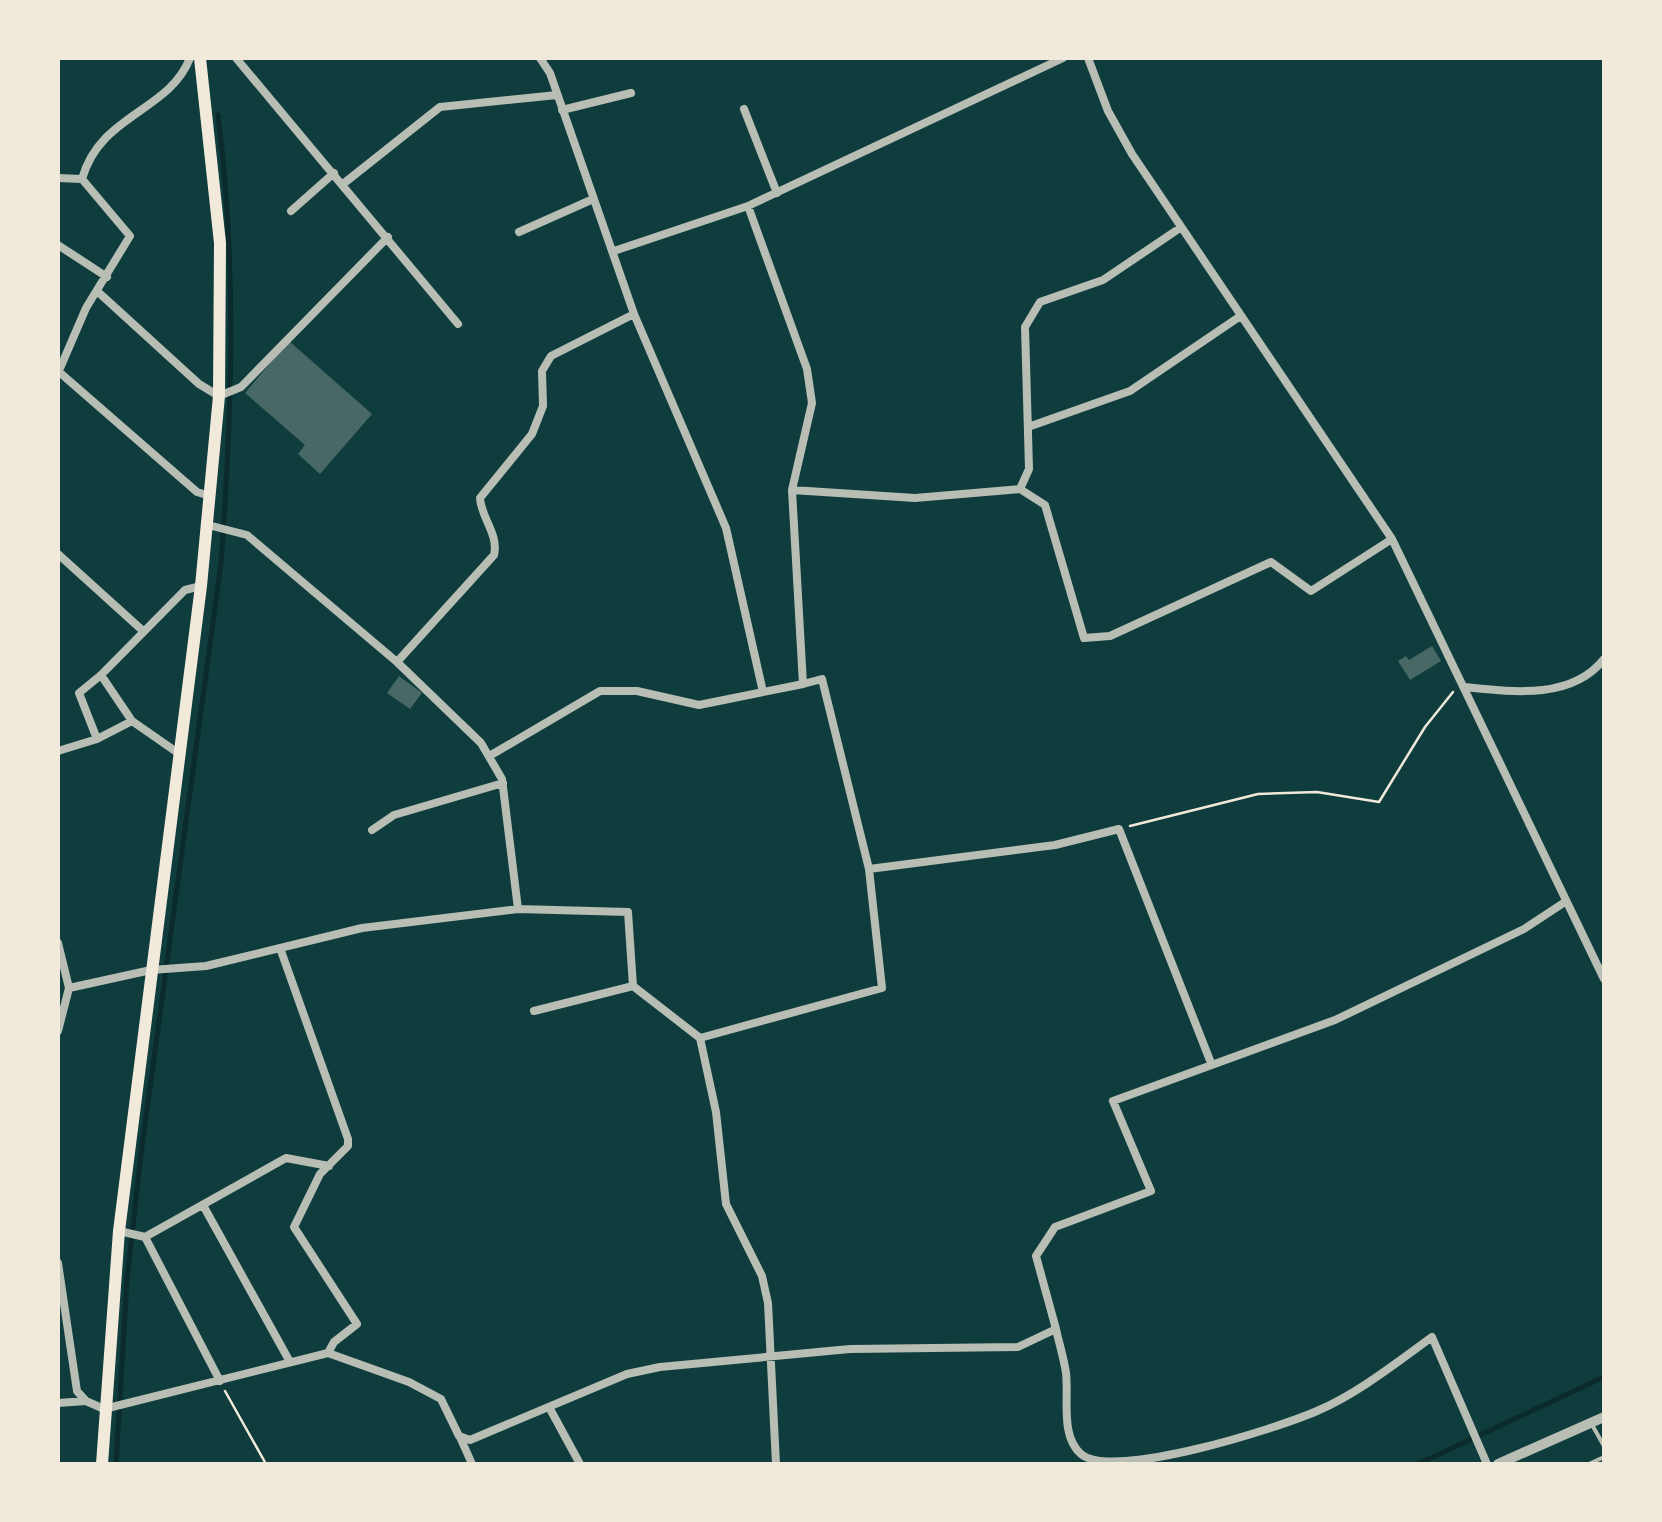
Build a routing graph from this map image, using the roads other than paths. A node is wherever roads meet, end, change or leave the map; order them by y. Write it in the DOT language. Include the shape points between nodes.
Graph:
graph roads {
  1 [pos="190,58"];
  2 [pos="200,58"];
  3 [pos="236,58"];
  4 [pos="540,58"];
  5 [pos="1063,58"];
  6 [pos="1100,58"];
  7 [pos="1089,60"];
  8 [pos="631,94"];
  9 [pos="557,95"];
  10 [pos="744,109"];
  11 [pos="562,110"];
  12 [pos="334,173"];
  13 [pos="58,178"];
  14 [pos="82,179"];
  15 [pos="343,184"];
  16 [pos="777,193"];
  17 [pos="591,200"];
  18 [pos="748,206"];
  19 [pos="290,211"];
  20 [pos="1180,228"];
  21 [pos="519,232"];
  22 [pos="388,237"];
  23 [pos="58,245"];
  24 [pos="614,251"];
  25 [pos="106,277"];
  26 [pos="98,291"];
  27 [pos="634,314"];
  28 [pos="1239,316"];
  29 [pos="458,324"];
  30 [pos="58,372"];
  31 [pos="219,396"];
  32 [pos="1028,427"];
  33 [pos="1020,488"];
  34 [pos="792,490"];
  35 [pos="210,496"];
  36 [pos="208,525"];
  37 [pos="1392,539"];
  38 [pos="58,554"];
  39 [pos="201,586"];
  40 [pos="142,630"];
  41 [pos="1604,659"];
  42 [pos="397,662"];
  43 [pos="101,675"];
  44 [pos="803,684"];
  45 [pos="1465,687"];
  46 [pos="763,692"];
  47 [pos="132,721"];
  48 [pos="97,739"];
  49 [pos="58,751"];
  50 [pos="178,753"];
  51 [pos="490,754"];
  52 [pos="503,783"];
  53 [pos="372,830"];
  54 [pos="869,869"];
  55 [pos="1566,902"];
  56 [pos="518,909"];
  57 [pos="58,946"];
  58 [pos="280,948"];
  59 [pos="151,970"];
  60 [pos="1604,979"];
  61 [pos="633,986"];
  62 [pos="68,988"];
  63 [pos="534,1010"];
  64 [pos="58,1030"];
  65 [pos="700,1038"];
  66 [pos="1212,1064"];
  67 [pos="329,1166"];
  68 [pos="204,1207"];
  69 [pos="119,1231"];
  70 [pos="145,1237"];
  71 [pos="58,1263"];
  72 [pos="1056,1329"];
  73 [pos="328,1353"];
  74 [pos="772,1354"];
  75 [pos="290,1362"];
  76 [pos="220,1381"];
  77 [pos="86,1401"];
  78 [pos="58,1403"];
  79 [pos="549,1407"];
  80 [pos="104,1409"];
  81 [pos="1604,1417"];
  82 [pos="1591,1423"];
  83 [pos="459,1436"];
  84 [pos="1604,1446"];
  85 [pos="1188,1450"];
  86 [pos="1604,1457"];
  87 [pos="102,1464"];
  88 [pos="472,1464"];
  89 [pos="580,1464"];
  90 [pos="776,1464"];
  91 [pos="1188,1464"];
  92 [pos="1488,1464"];
  93 [pos="1498,1464"];
  94 [pos="1589,1464"];
  1 -- 14 [label="street" via="184,75 111,128 89,155"];
  2 -- 31 [label="main road" via="220,243"];
  3 -- 12 [label="street"];
  4 -- 9 [label="street"];
  5 -- 16 [label="street"];
  6 -- 7 [label="street"];
  7 -- 20 [label="street" via="1108,111"];
  8 -- 11 [label="street"];
  9 -- 11 [label="street"];
  9 -- 15 [label="street" via="440,107"];
  10 -- 16 [label="street"];
  11 -- 17 [label="street"];
  12 -- 15 [label="street"];
  12 -- 19 [label="street"];
  13 -- 14 [label="street"];
  14 -- 25 [label="street" via="130,236"];
  15 -- 22 [label="street"];
  16 -- 18 [label="street"];
  17 -- 21 [label="street"];
  17 -- 24 [label="street"];
  18 -- 24 [label="street"];
  18 -- 34 [label="street" via="807,369 812,403"];
  20 -- 28 [label="street"];
  20 -- 32 [label="street" via="1103,280 1040,302 1025,327"];
  22 -- 29 [label="street"];
  22 -- 31 [label="street" via="242,387"];
  23 -- 25 [label="street"];
  24 -- 27 [label="street"];
  25 -- 26 [label="street"];
  26 -- 30 [label="street"];
  26 -- 31 [label="street"];
  27 -- 42 [label="street" via="551,356 542,371 543,406 532,434 480,498 494,555"];
  27 -- 46 [label="street" via="726,528"];
  28 -- 32 [label="street" via="1130,391"];
  28 -- 37 [label="street"];
  30 -- 35 [label="street" via="197,492"];
  31 -- 35 [label="main road"];
  32 -- 33 [label="street" via="1029,469"];
  33 -- 34 [label="street" via="914,498"];
  33 -- 37 [label="street" via="1045,505 1084,638 1110,636 1272,562 1311,591"];
  34 -- 44 [label="street"];
  35 -- 36 [label="main road"];
  36 -- 39 [label="main road"];
  36 -- 42 [label="street" via="247,535"];
  37 -- 45 [label="street"];
  38 -- 40 [label="street"];
  39 -- 40 [label="street" via="185,590"];
  39 -- 50 [label="main road"];
  40 -- 43 [label="street"];
  41 -- 45 [label="street" via="1576,684 1510,692"];
  42 -- 51 [label="street"];
  43 -- 47 [label="street"];
  43 -- 48 [label="street" via="80,693"];
  44 -- 46 [label="street"];
  44 -- 54 [label="street" via="822,679"];
  45 -- 55 [label="street"];
  46 -- 51 [label="street" via="699,705 600,691"];
  47 -- 48 [label="street"];
  47 -- 50 [label="street"];
  48 -- 49 [label="street"];
  50 -- 59 [label="main road"];
  51 -- 52 [label="street"];
  52 -- 53 [label="street" via="394,814"];
  52 -- 56 [label="street"];
  54 -- 65 [label="street" via="882,988"];
  54 -- 66 [label="street" via="1055,845 1119,829"];
  55 -- 60 [label="street"];
  55 -- 66 [label="street" via="1524,930 1336,1020"];
  56 -- 58 [label="street" via="362,928"];
  56 -- 61 [label="street" via="628,912"];
  57 -- 62 [label="street"];
  58 -- 59 [label="street" via="206,966"];
  58 -- 67 [label="street" via="348,1140"];
  59 -- 62 [label="street"];
  59 -- 69 [label="main road"];
  61 -- 63 [label="street"];
  61 -- 65 [label="street"];
  62 -- 64 [label="street"];
  65 -- 74 [label="street" via="726,1204 762,1276"];
  66 -- 72 [label="street" via="1113,1101 1151,1191 1056,1227 1046,1241 1036,1256"];
  67 -- 68 [label="street" via="286,1158"];
  67 -- 73 [label="street" via="294,1227 357,1324"];
  68 -- 70 [label="street"];
  68 -- 75 [label="street"];
  69 -- 70 [label="street"];
  69 -- 80 [label="main road"];
  70 -- 76 [label="street"];
  71 -- 77 [label="street" via="77,1391"];
  72 -- 74 [label="street" via="1018,1346"];
  72 -- 85 [label="street" via="1069,1436 1080,1453 1123,1463"];
  73 -- 75 [label="street"];
  73 -- 83 [label="street" via="442,1400"];
  74 -- 79 [label="street" via="627,1374"];
  74 -- 90 [label="street"];
  75 -- 76 [label="street"];
  76 -- 80 [label="street"];
  77 -- 78 [label="street"];
  77 -- 80 [label="street"];
  79 -- 83 [label="street" via="470,1440"];
  79 -- 89 [label="street"];
  80 -- 87 [label="main road"];
  81 -- 82 [label="street"];
  82 -- 84 [label="lane"];
  82 -- 93 [label="street"];
  83 -- 88 [label="street"];
  85 -- 91 [label="street"];
  85 -- 92 [label="street" via="1317,1411 1432,1338"];
  86 -- 94 [label="lane"];
}
